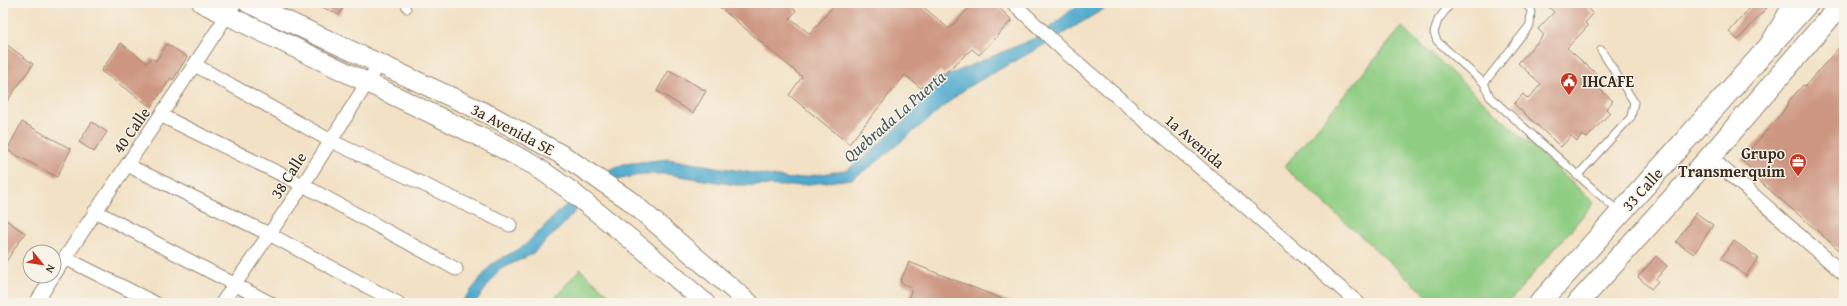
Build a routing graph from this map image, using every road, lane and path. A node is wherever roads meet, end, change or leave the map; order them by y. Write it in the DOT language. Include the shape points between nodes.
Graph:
graph roads {
  1 [pos="202,3"];
  2 [pos="248,3"];
  3 [pos="1013,3"];
  4 [pos="1451,3"];
  5 [pos="1524,3"];
  6 [pos="1796,3"];
  7 [pos="1808,3"];
  8 [pos="231,9"];
  9 [pos="1841,10"];
  10 [pos="1771,45"];
  11 [pos="1601,50"];
  12 [pos="195,64"];
  13 [pos="379,64"];
  14 [pos="1484,83"];
  15 [pos="366,84"];
  16 [pos="162,116"];
  17 [pos="331,141"];
  18 [pos="1710,157"];
  19 [pos="127,165"];
  20 [pos="1577,176"];
  21 [pos="303,185"];
  22 [pos="95,211"];
  23 [pos="1620,213"];
  24 [pos="510,225"];
  25 [pos="269,234"];
  26 [pos="65,258"];
  27 [pos="62,263"];
  28 [pos="456,269"];
  29 [pos="1844,274"];
  30 [pos="49,284"];
  31 [pos="235,284"];
  32 [pos="36,303"];
  33 [pos="155,303"];
  34 [pos="222,303"];
  35 [pos="270,303"];
  36 [pos="398,303"];
  37 [pos="705,303"];
  38 [pos="749,303"];
  39 [pos="1358,303"];
  40 [pos="1540,303"];
  41 [pos="1578,303"];
  1 -- 8 [label="street, 3a Avenida SE"];
  2 -- 13 [label="street, 3a Avenida SE"];
  3 -- 39 [label="street, 1a Avenida" via="1065,52"];
  4 -- 14 [label="lane" via="1438,20 1434,33 1437,41"];
  5 -- 14 [label="lane" via="1531,9 1530,25"];
  6 -- 10 [label="highway"];
  7 -- 10 [label="main road, 33 Calle"];
  8 -- 12 [label="street, 40 Calle"];
  8 -- 15 [label="street, 3a Avenida SE"];
  9 -- 18 [label="main road, 33 Calle"];
  10 -- 23 [label="main road, 33 Calle"];
  11 -- 20 [label="lane" via="1634,102 1631,117"];
  12 -- 16 [label="street, 40 Calle"];
  12 -- 17 [label="street"];
  13 -- 15 [label="street, 38 Calle"];
  13 -- 38 [label="street, 3a Avenida SE" via="490,116 596,176 629,200"];
  14 -- 20 [label="lane" via="1490,97"];
  15 -- 17 [label="street, 38 Calle"];
  15 -- 37 [label="street, 3a Avenida SE" via="480,137 534,166 568,189 643,249"];
  16 -- 19 [label="street, 40 Calle"];
  16 -- 21 [label="street"];
  17 -- 21 [label="street, 38 Calle"];
  17 -- 24 [label="street"];
  18 -- 29 [label="street"];
  18 -- 41 [label="main road, 33 Calle"];
  19 -- 22 [label="street, 40 Calle"];
  19 -- 25 [label="street"];
  20 -- 23 [label="lane"];
  21 -- 25 [label="street, 38 Calle"];
  21 -- 28 [label="street"];
  22 -- 26 [label="street, 40 Calle"];
  22 -- 31 [label="street"];
  23 -- 40 [label="main road, 33 Calle"];
  25 -- 31 [label="street, 38 Calle"];
  25 -- 36 [label="street"];
  26 -- 27 [label="street, 40 Calle"];
  26 -- 33 [label="street"];
  30 -- 32 [label="street, 40 Calle"];
  31 -- 34 [label="street, 38 Calle"];
  31 -- 35 [label="street"];
}
